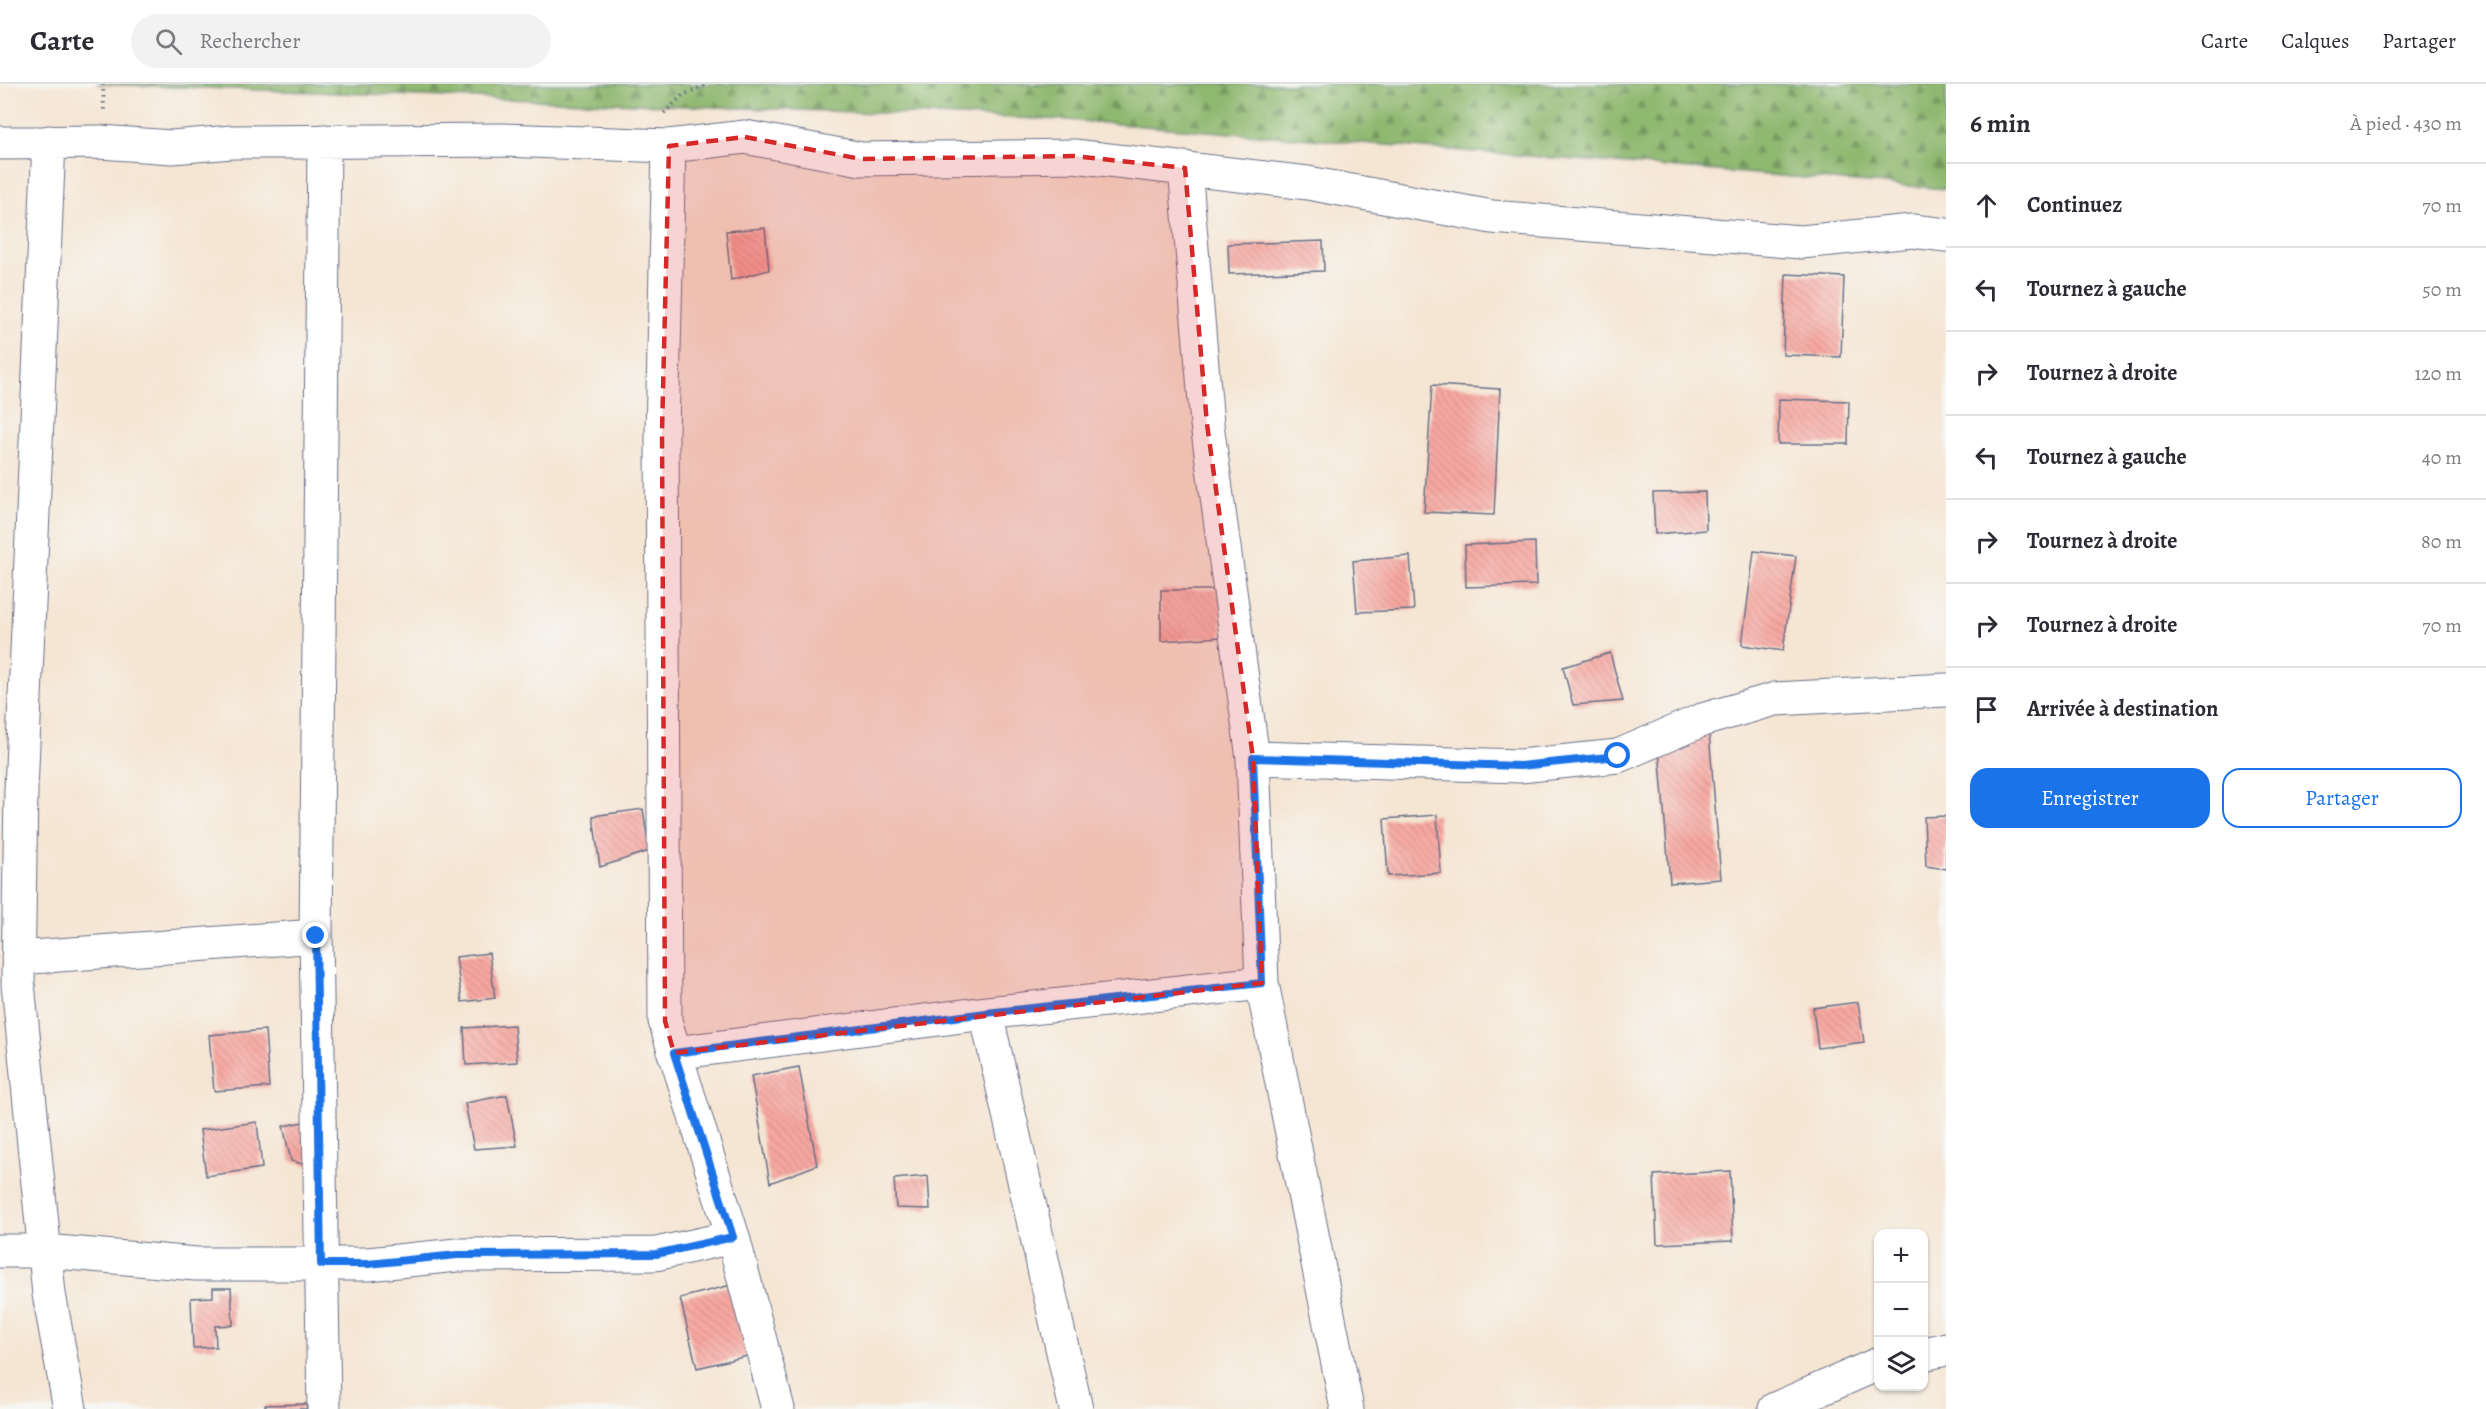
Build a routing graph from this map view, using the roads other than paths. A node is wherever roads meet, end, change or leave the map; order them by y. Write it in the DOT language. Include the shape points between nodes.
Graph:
graph roads {
  1 [pos="324,141"];
  2 [pos="0,142"];
  3 [pos="49,142"];
  4 [pos="669,146"];
  5 [pos="1185,168"];
  6 [pos="1946,235"];
  7 [pos="1946,690"];
  8 [pos="1253,758"];
  9 [pos="10,791"];
  10 [pos="316,936"];
  11 [pos="18,958"];
  12 [pos="1262,983"];
  13 [pos="986,1013"];
  14 [pos="674,1053"];
  15 [pos="733,1237"];
  16 [pos="0,1251"];
  17 [pos="45,1251"];
  18 [pos="321,1264"];
  19 [pos="1946,1349"];
  20 [pos="1928,1353"];
  21 [pos="1874,1366"];
  22 [pos="70,1409"];
  23 [pos="324,1409"];
  24 [pos="778,1409"];
  25 [pos="1076,1409"];
  26 [pos="1347,1409"];
  27 [pos="1775,1409"];
  1 -- 3 [label="street" via="172,147"];
  1 -- 4 [label="street" via="502,140"];
  1 -- 10 [label="street"];
  2 -- 3 [label="street"];
  3 -- 9 [label="street"];
  4 -- 5 [label="street" via="746,137 861,159 1074,156"];
  4 -- 14 [label="street" via="662,432 664,1022"];
  5 -- 6 [label="street" via="1308,183 1492,217 1801,242 1912,231"];
  5 -- 8 [label="street" via="1207,424"];
  7 -- 8 [label="street" via="1775,699 1702,720 1618,756 1531,765"];
  8 -- 12 [label="street"];
  9 -- 11 [label="street"];
  10 -- 11 [label="street"];
  10 -- 18 [label="street"];
  11 -- 17 [label="street"];
  12 -- 13 [label="street"];
  12 -- 26 [label="street"];
  13 -- 14 [label="street"];
  13 -- 25 [label="street"];
  14 -- 15 [label="street"];
  15 -- 18 [label="street" via="656,1254 457,1255 368,1264"];
  15 -- 24 [label="street"];
  16 -- 17 [label="street"];
  17 -- 18 [label="street" via="196,1264"];
  17 -- 22 [label="street"];
  18 -- 23 [label="street"];
  19 -- 20 [label="street"];
  21 -- 27 [label="street"];
}
